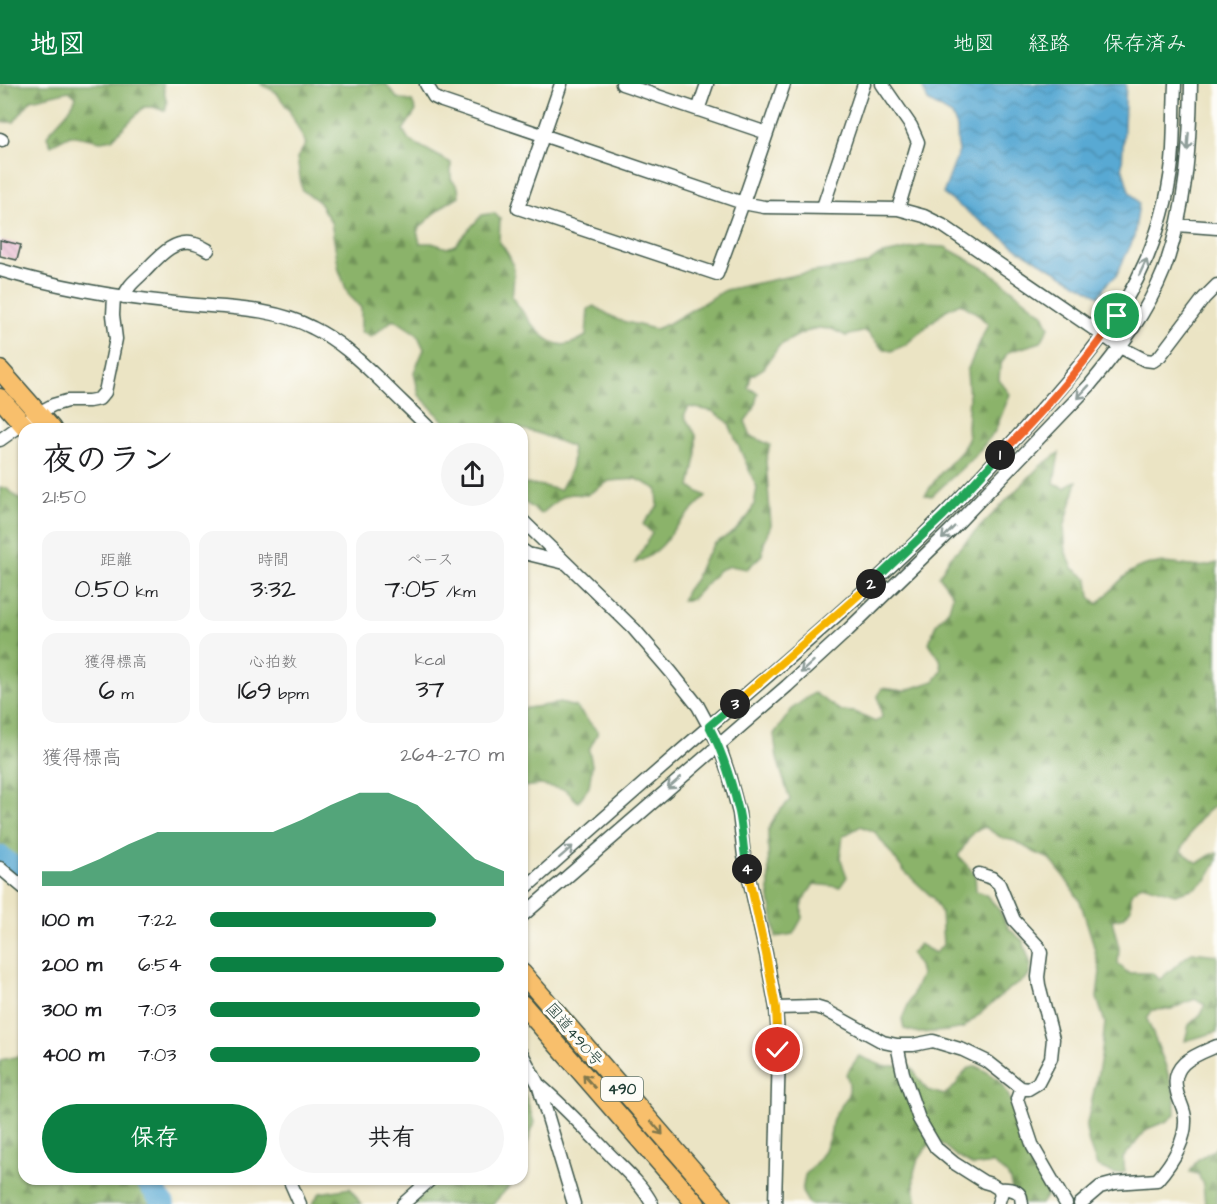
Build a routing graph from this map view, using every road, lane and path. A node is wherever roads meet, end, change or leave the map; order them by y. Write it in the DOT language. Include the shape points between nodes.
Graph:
graph roads {
  1 [pos="426,84"];
  2 [pos="561,84"];
  3 [pos="622,84"];
  4 [pos="707,84"];
  5 [pos="784,84"];
  6 [pos="864,84"];
  7 [pos="882,84"];
  8 [pos="1175,84"];
  9 [pos="1191,84"];
  10 [pos="636,86"];
  11 [pos="698,110"];
  12 [pos="766,134"];
  13 [pos="543,135"];
  14 [pos="744,203"];
  15 [pos="824,207"];
  16 [pos="898,209"];
  17 [pos="1177,225"];
  18 [pos="1217,228"];
  19 [pos="208,250"];
  20 [pos="0,270"];
  21 [pos="1217,285"];
  22 [pos="119,296"];
  23 [pos="1104,336"];
  24 [pos="1120,347"];
  25 [pos="0,370"];
  26 [pos="0,398"];
  27 [pos="38,413"];
  28 [pos="22,423"];
  29 [pos="29,423"];
  30 [pos="47,423"];
  31 [pos="424,423"];
  32 [pos="18,431"];
  33 [pos="0,440"];
  34 [pos="528,526"];
  35 [pos="528,554"];
  36 [pos="566,563"];
  37 [pos="709,726"];
  38 [pos="718,745"];
  39 [pos="0,868"];
  40 [pos="979,874"];
  41 [pos="18,883"];
  42 [pos="528,886"];
  43 [pos="528,911"];
  44 [pos="528,980"];
  45 [pos="776,1008"];
  46 [pos="528,1011"];
  47 [pos="897,1045"];
  48 [pos="1217,1046"];
  49 [pos="528,1065"];
  50 [pos="538,1084"];
  51 [pos="1021,1088"];
  52 [pos="292,1185"];
  53 [pos="424,1185"];
  54 [pos="999,1189"];
  55 [pos="300,1204"];
  56 [pos="403,1204"];
  57 [pos="574,1204"];
  58 [pos="652,1204"];
  59 [pos="696,1204"];
  60 [pos="722,1204"];
  61 [pos="775,1204"];
  62 [pos="998,1204"];
  63 [pos="1022,1204"];
  64 [pos="1066,1204"];
  65 [pos="1080,1204"];
  1 -- 13 [label="street" via="434,97 442,101"];
  2 -- 13 [label="street"];
  3 -- 10 [label="street"];
  4 -- 11 [label="street"];
  5 -- 12 [label="street"];
  6 -- 15 [label="street"];
  7 -- 16 [label="street" via="918,142"];
  23 -- 8 [label="street, one-way" via="1130,294 1160,219 1173,150"];
  9 -- 17 [label="street, one-way" via="1186,177"];
  10 -- 11 [label="street"];
  11 -- 12 [label="street"];
  12 -- 14 [label="street"];
  13 -- 14 [label="street"];
  13 -- 14 [label="street" via="518,207 551,219 717,274"];
  14 -- 15 [label="street"];
  15 -- 16 [label="street"];
  16 -- 23 [label="street" via="942,225"];
  17 -- 18 [label="street"];
  17 -- 24 [label="street" via="1163,271"];
  19 -- 22 [label="street" via="196,244 174,245"];
  20 -- 22 [label="street"];
  21 -- 24 [label="street" via="1153,361"];
  22 -- 27 [label="street" via="113,315 116,339 105,392 99,399 67,401"];
  22 -- 31 [label="street" via="252,310 297,320 344,346"];
  23 -- 24 [label="street"];
  23 -- 37 [label="street" via="944,515 841,612"];
  24 -- 38 [label="street, one-way" via="1089,386 951,530 848,630"];
  25 -- 27 [label="highway"];
  26 -- 28 [label="highway"];
  27 -- 29 [label="street"];
  27 -- 30 [label="highway"];
  32 -- 33 [label="street"];
  34 -- 36 [label="street"];
  35 -- 36 [label="street"];
  36 -- 37 [label="street" via="642,638 698,706"];
  37 -- 38 [label="street"];
  42 -- 37 [label="street, one-way"];
  38 -- 43 [label="street, one-way"];
  38 -- 45 [label="street" via="739,813 744,856"];
  39 -- 41 [label="street"];
  40 -- 51 [label="street" via="999,884 1014,920 1041,953 1038,977 1053,1039 1051,1058 1038,1083"];
  44 -- 60 [label="highway, 国道490号 / 490, one-way"];
  45 -- 47 [label="street" via="825,1010"];
  45 -- 61 [label="street"];
  59 -- 46 [label="highway, 国道490号 / 490, one-way"];
  47 -- 51 [label="street" via="933,1041 963,1050 988,1062"];
  47 -- 54 [label="street" via="919,1119 936,1148"];
  48 -- 65 [label="street" via="1188,1059 1175,1078 1185,1131 1170,1166 1157,1180 1100,1187"];
  49 -- 50 [label="street"];
  50 -- 57 [label="street"];
  50 -- 58 [label="street" via="622,1167"];
  51 -- 64 [label="street" via="1017,1099 1034,1147"];
  52 -- 55 [label="street"];
  53 -- 56 [label="street"];
  54 -- 62 [label="street"];
  54 -- 63 [label="street" via="1020,1195"];
}
